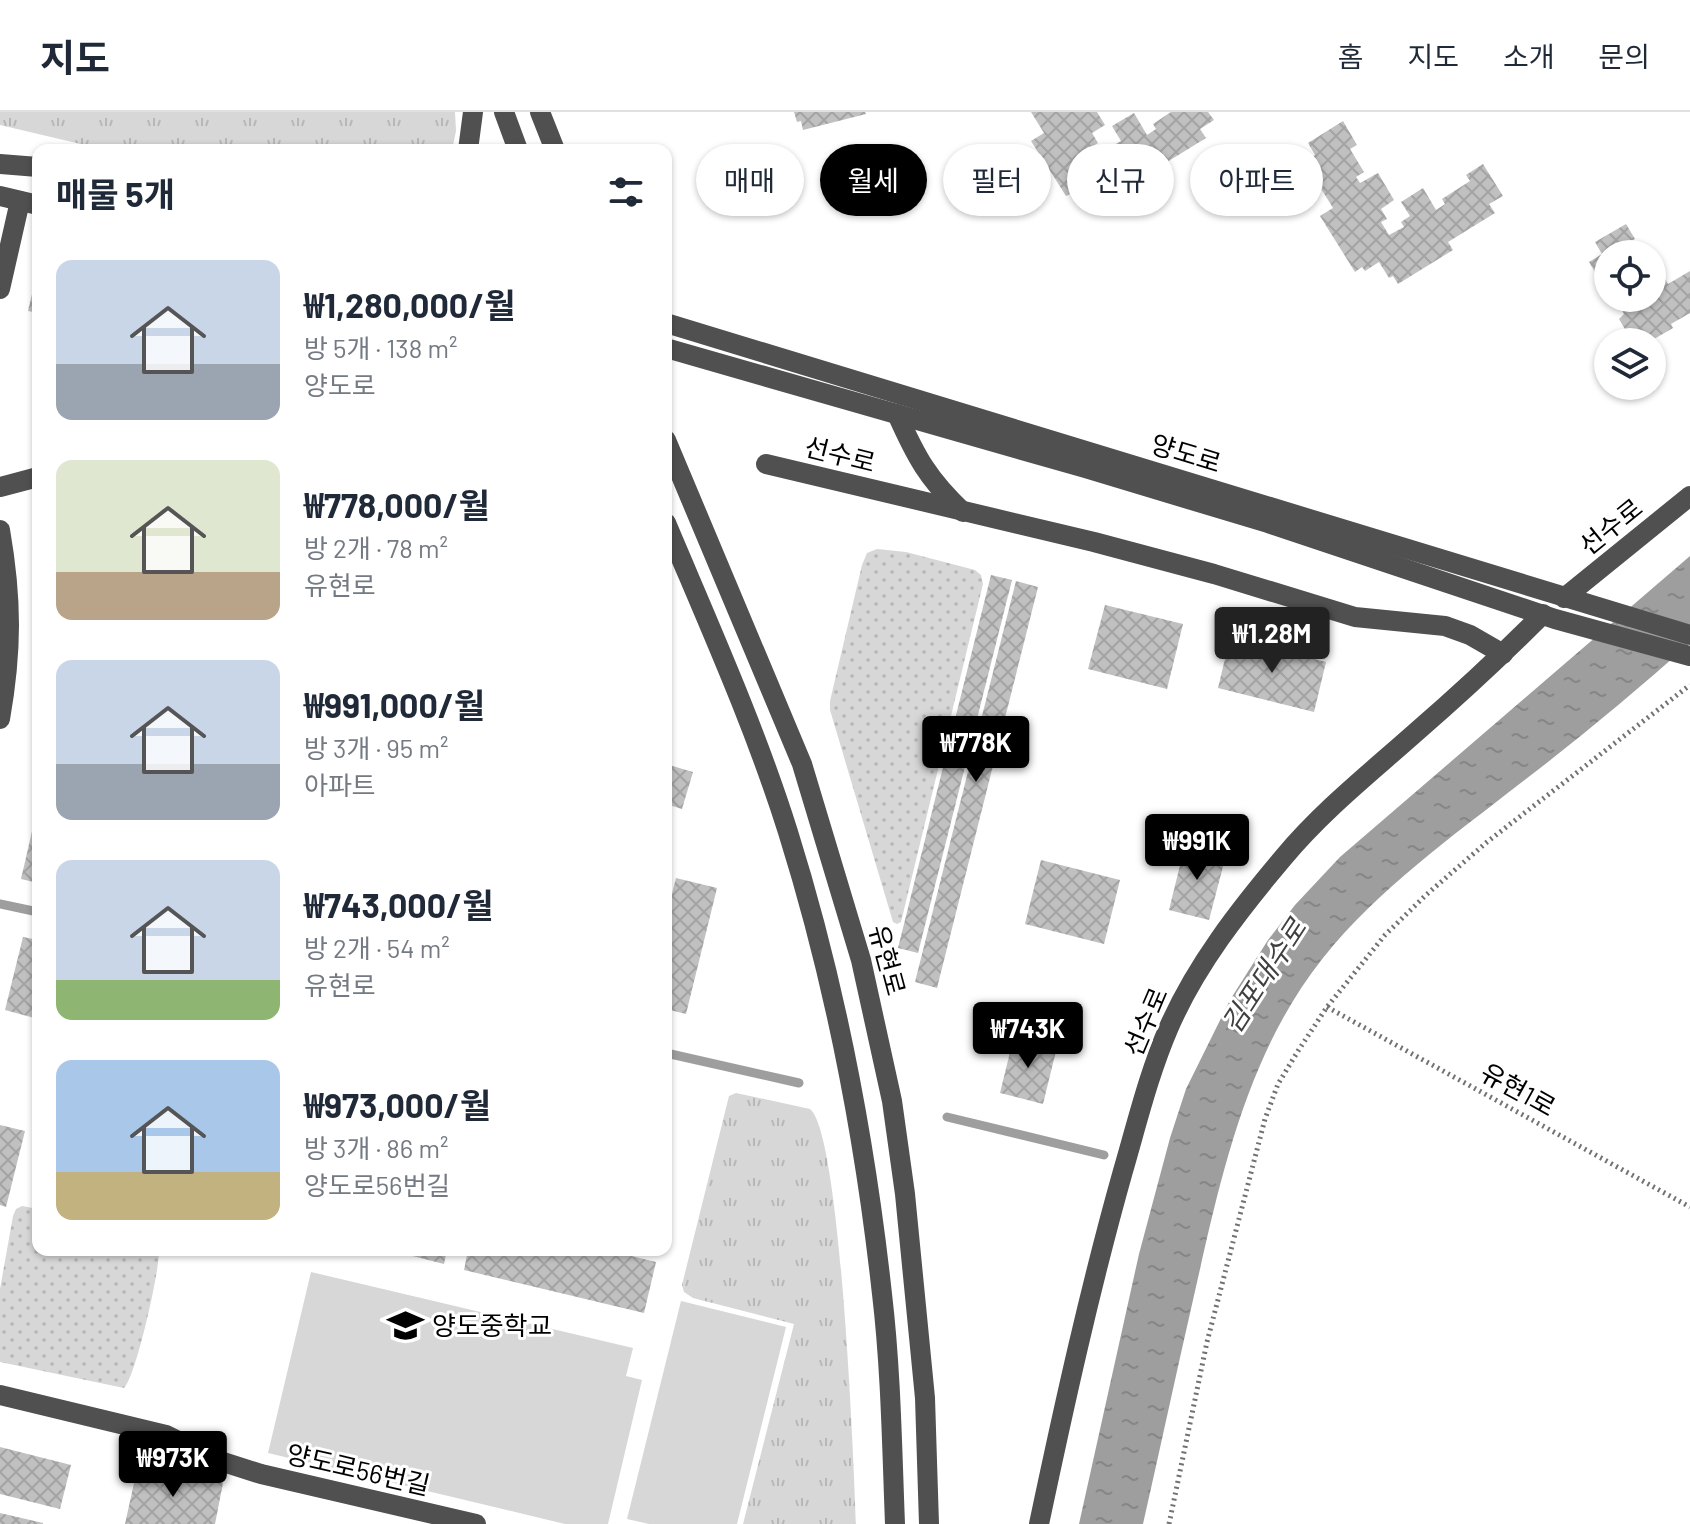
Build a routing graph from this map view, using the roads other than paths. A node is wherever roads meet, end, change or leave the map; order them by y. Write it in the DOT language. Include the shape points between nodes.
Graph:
graph roads {
  1 [pos="473,112"];
  2 [pos="504,112"];
  3 [pos="540,112"];
  4 [pos="469,144"];
  5 [pos="516,144"];
  6 [pos="553,144"];
  7 [pos="0,164"];
  8 [pos="32,167"];
  9 [pos="19,201"];
  10 [pos="0,289"];
  11 [pos="672,325"];
  12 [pos="672,350"];
  13 [pos="897,414"];
  14 [pos="672,454"];
  15 [pos="766,464"];
  16 [pos="32,479"];
  17 [pos="0,487"];
  18 [pos="1690,496"];
  19 [pos="963,512"];
  20 [pos="0,530"];
  21 [pos="672,538"];
  22 [pos="1570,600"];
  23 [pos="1549,616"];
  24 [pos="1690,635"];
  25 [pos="1503,654"];
  26 [pos="1690,656"];
  27 [pos="0,719"];
  28 [pos="0,1395"];
  29 [pos="476,1524"];
  30 [pos="895,1524"];
  31 [pos="929,1524"];
  32 [pos="1039,1524"];
  1 -- 4 [label="street"];
  2 -- 5 [label="street"];
  3 -- 6 [label="street"];
  7 -- 8 [label="street"];
  9 -- 10 [label="street"];
  11 -- 22 [label="street, 양도로"];
  12 -- 13 [label="street, 양도로"];
  13 -- 19 [label="street" via="923,468"];
  13 -- 23 [label="street, 양도로" via="1268,523"];
  14 -- 31 [label="street, 유현로" via="802,764 861,960 892,1101 905,1194 925,1398"];
  15 -- 19 [label="street, 선수로"];
  16 -- 17 [label="street"];
  18 -- 22 [label="street, 선수로"];
  19 -- 25 [label="street, 선수로" via="1199,570 1355,617 1445,626"];
  20 -- 27 [label="street" via="11,633"];
  21 -- 30 [label="street" via="770,777 843,1045 883,1298"];
  22 -- 24 [label="street, 양도로"];
  23 -- 25 [label="street, 선수로"];
  23 -- 26 [label="street, 양도로"];
  25 -- 32 [label="street, 선수로" via="1335,803 1285,855 1193,979 1154,1066 1110,1215"];
  28 -- 29 [label="street, 양도로56번길" via="166,1435 261,1474"];
}
